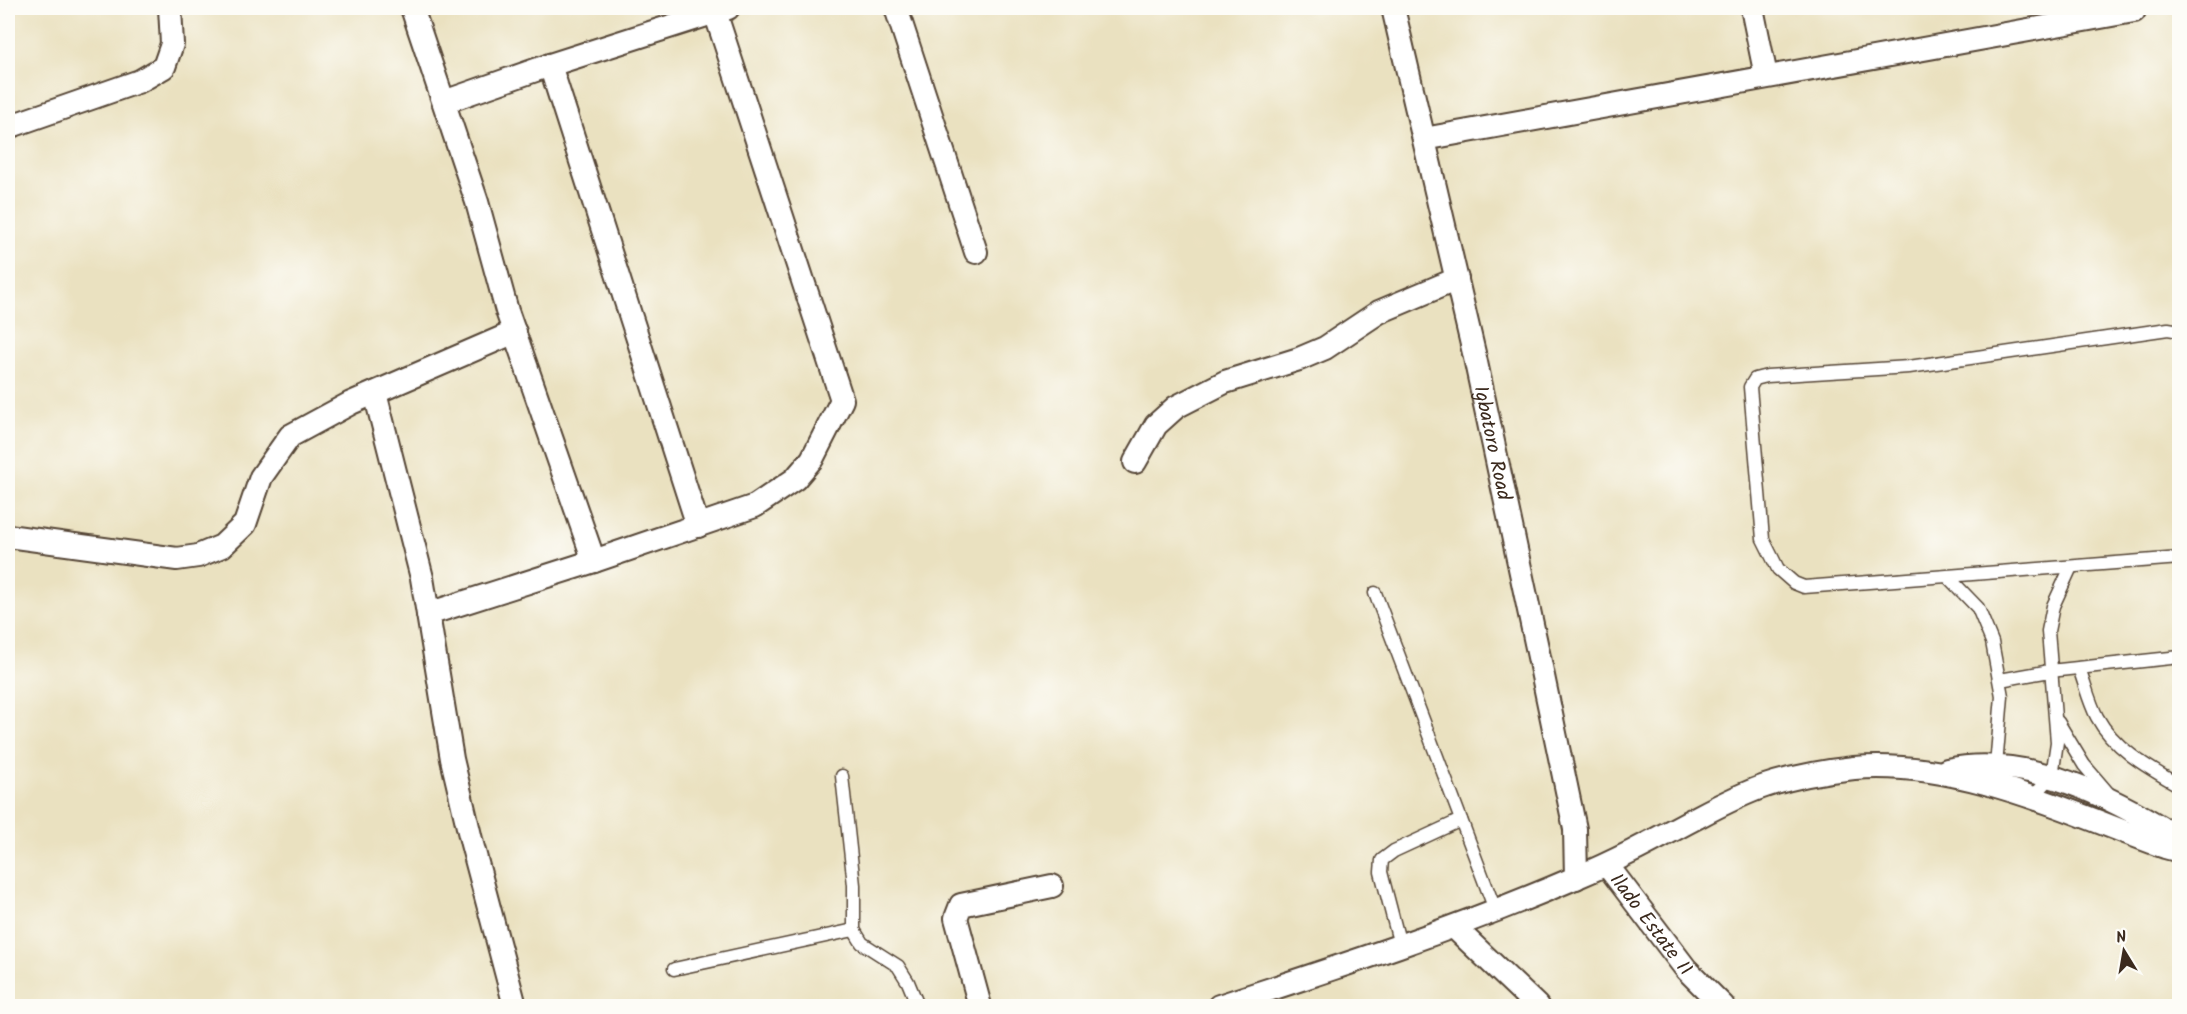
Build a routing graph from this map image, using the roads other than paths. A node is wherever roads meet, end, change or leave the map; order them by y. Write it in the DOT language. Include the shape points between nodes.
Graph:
graph roads {
  1 [pos="170,8"];
  2 [pos="412,8"];
  3 [pos="896,8"];
  4 [pos="1393,8"];
  5 [pos="1752,8"];
  6 [pos="721,10"];
  7 [pos="2133,11"];
  8 [pos="550,65"];
  9 [pos="1766,76"];
  10 [pos="444,102"];
  11 [pos="8,127"];
  12 [pos="1424,139"];
  13 [pos="976,252"];
  14 [pos="1457,279"];
  15 [pos="2180,331"];
  16 [pos="515,332"];
  17 [pos="375,393"];
  18 [pos="1135,462"];
  19 [pos="698,526"];
  20 [pos="8,536"];
  21 [pos="2180,558"];
  22 [pos="594,561"];
  23 [pos="2071,567"];
  24 [pos="1949,578"];
  25 [pos="1375,593"];
  26 [pos="428,614"];
  27 [pos="2180,657"];
  28 [pos="2079,668"];
  29 [pos="2050,671"];
  30 [pos="2000,680"];
  31 [pos="2054,716"];
  32 [pos="1996,766"];
  33 [pos="1934,772"];
  34 [pos="842,776"];
  35 [pos="2052,776"];
  36 [pos="2180,786"];
  37 [pos="2031,798"];
  38 [pos="2116,803"];
  39 [pos="1461,820"];
  40 [pos="2180,839"];
  41 [pos="2180,851"];
  42 [pos="1607,865"];
  43 [pos="1576,878"];
  44 [pos="1052,885"];
  45 [pos="1496,912"];
  46 [pos="1454,927"];
  47 [pos="854,930"];
  48 [pos="1400,945"];
  49 [pos="674,969"];
  50 [pos="515,1006"];
  51 [pos="918,1006"];
  52 [pos="980,1006"];
  53 [pos="1219,1006"];
  54 [pos="1537,1006"];
  55 [pos="1723,1006"];
  1 -- 11 [label="street" via="172,44 164,67 140,81"];
  2 -- 10 [label="street"];
  3 -- 13 [label="street"];
  4 -- 12 [label="street, Igbatoro Road"];
  5 -- 9 [label="street"];
  6 -- 8 [label="street"];
  6 -- 19 [label="street" via="842,400 812,459 795,479 754,506"];
  7 -- 9 [label="street"];
  8 -- 10 [label="street"];
  8 -- 19 [label="street"];
  9 -- 12 [label="street"];
  10 -- 16 [label="street"];
  12 -- 14 [label="street, Igbatoro Road"];
  14 -- 18 [label="street" via="1378,312 1325,348 1299,360 1225,382 1176,407 1156,425"];
  14 -- 43 [label="street, Igbatoro Road" via="1575,829"];
  15 -- 24 [label="lane" via="2168,329 1909,366 1755,379 1750,387 1763,538 1778,568 1804,587"];
  16 -- 17 [label="street"];
  16 -- 22 [label="street"];
  17 -- 20 [label="street" via="291,436 261,477 245,524 222,546 198,556 177,559"];
  17 -- 26 [label="street"];
  19 -- 22 [label="street"];
  21 -- 23 [label="lane"];
  22 -- 26 [label="street"];
  23 -- 24 [label="lane"];
  23 -- 29 [label="lane" via="2052,606 2048,631"];
  24 -- 30 [label="lane" via="1978,608 1992,642"];
  25 -- 39 [label="lane"];
  26 -- 50 [label="street" via="452,759"];
  27 -- 28 [label="lane"];
  28 -- 29 [label="lane"];
  28 -- 36 [label="lane" via="2097,717 2115,742"];
  29 -- 30 [label="lane"];
  29 -- 31 [label="lane"];
  30 -- 32 [label="lane"];
  31 -- 35 [label="lane" via="2057,742"];
  31 -- 38 [label="lane" via="2084,765"];
  32 -- 33 [label="street" via="1968,765"];
  32 -- 35 [label="street"];
  33 -- 37 [label="street"];
  33 -- 42 [label="street" via="1855,768 1766,786 1727,802"];
  34 -- 47 [label="lane" via="854,885"];
  35 -- 37 [label="lane"];
  35 -- 38 [label="street"];
  37 -- 41 [label="street"];
  38 -- 40 [label="street"];
  39 -- 45 [label="lane"];
  39 -- 48 [label="lane" via="1382,860 1381,872"];
  42 -- 43 [label="street"];
  42 -- 55 [label="street, Ilado Estate II" via="1686,969"];
  43 -- 45 [label="street"];
  44 -- 52 [label="street" via="961,905 957,911"];
  45 -- 46 [label="street"];
  46 -- 48 [label="street"];
  46 -- 54 [label="street"];
  47 -- 49 [label="lane"];
  47 -- 51 [label="lane" via="862,943 898,966"];
  48 -- 53 [label="street"];
}
